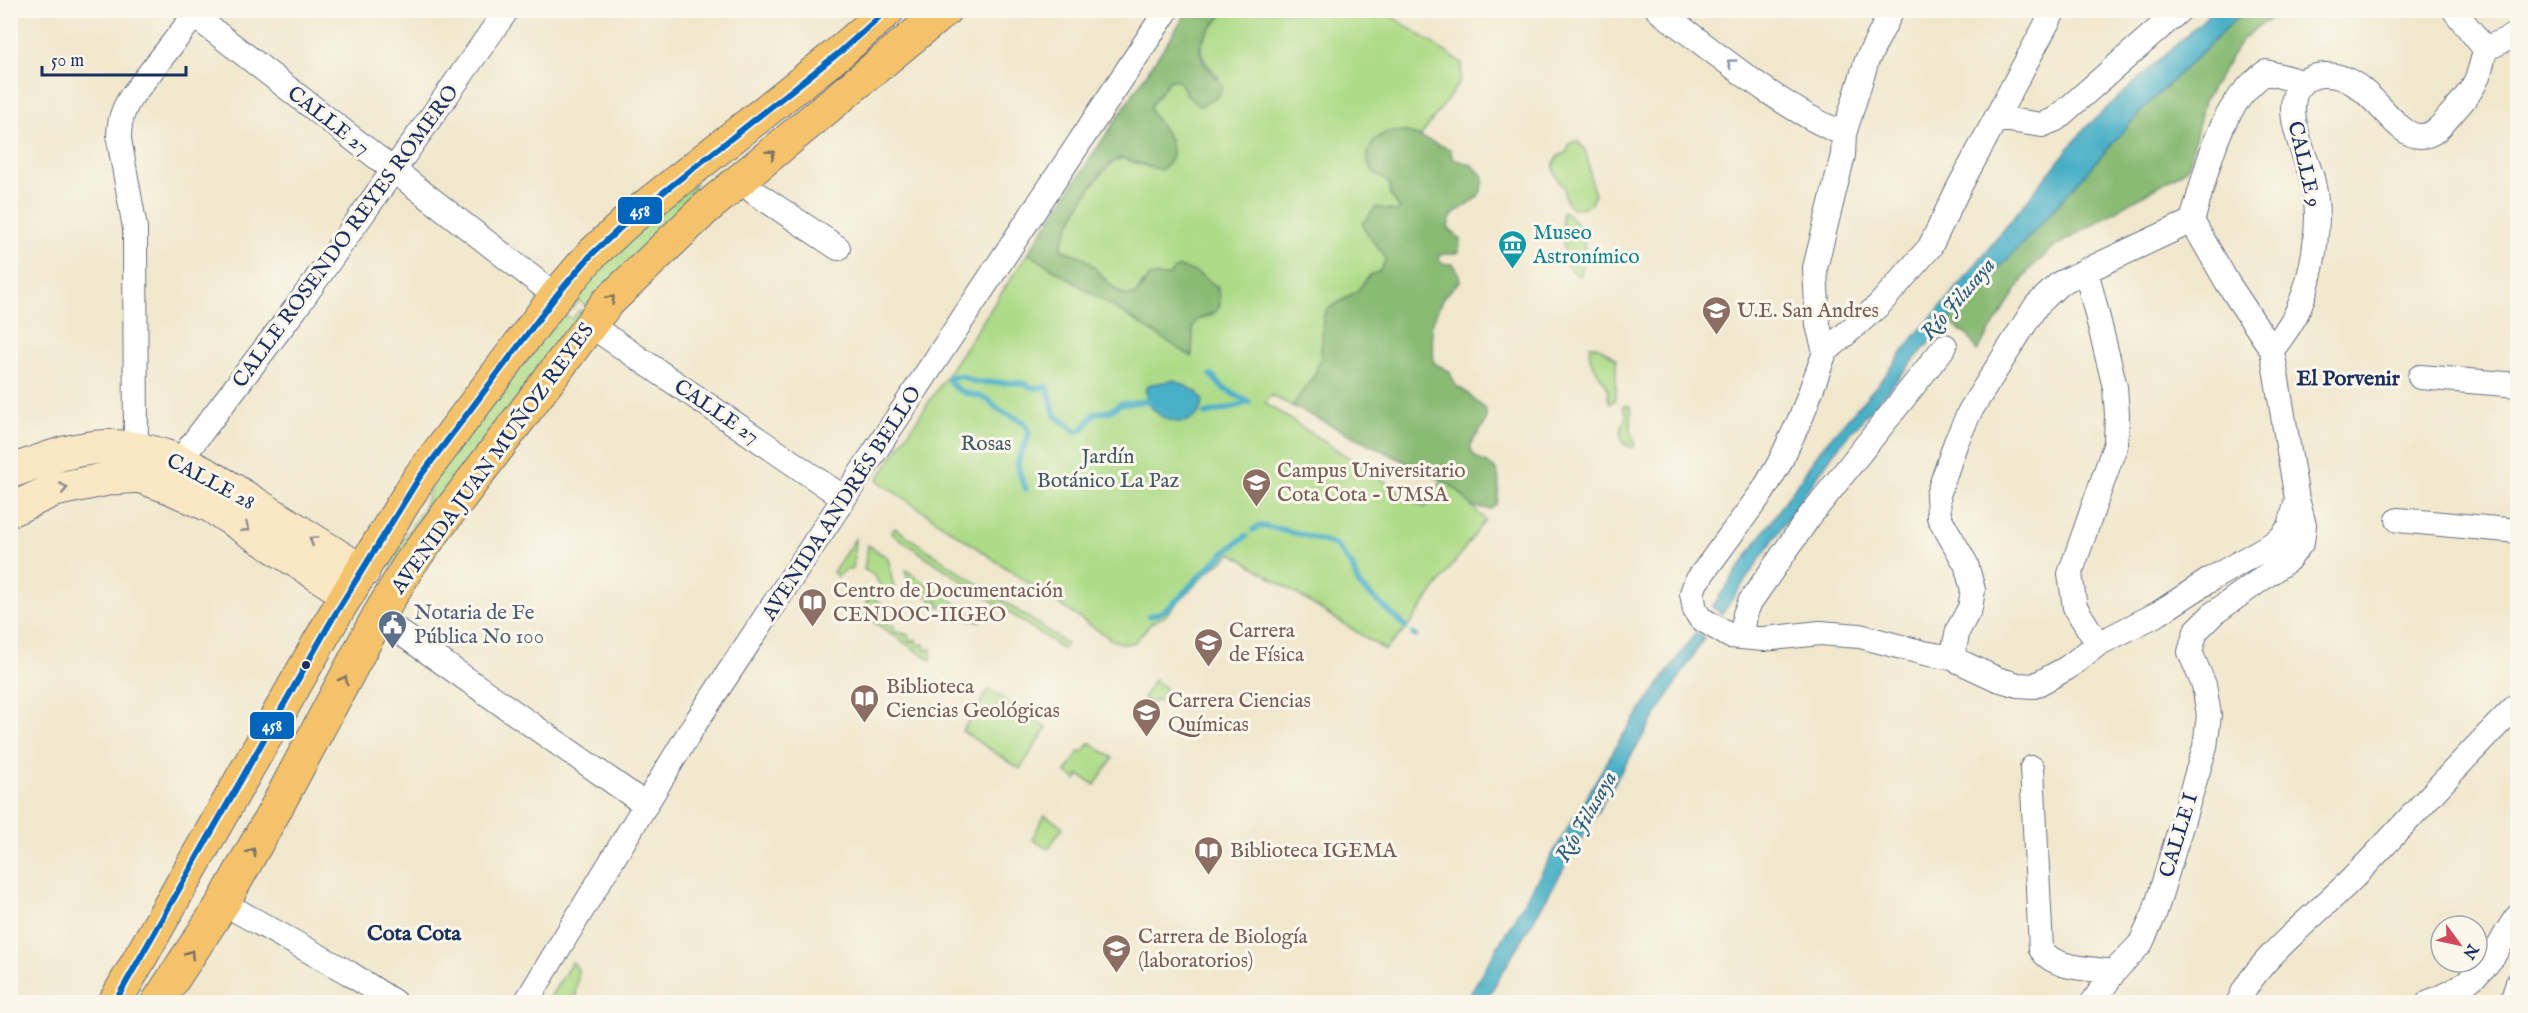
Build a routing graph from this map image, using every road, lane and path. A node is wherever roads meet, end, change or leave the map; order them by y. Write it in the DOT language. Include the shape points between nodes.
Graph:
graph roads {
  1 [pos="507,10"];
  2 [pos="888,10"];
  3 [pos="945,10"];
  4 [pos="1167,10"];
  5 [pos="1658,10"];
  6 [pos="1892,10"];
  7 [pos="2054,10"];
  8 [pos="2180,10"];
  9 [pos="2454,10"];
  10 [pos="191,13"];
  11 [pos="2517,34"];
  12 [pos="2485,49"];
  13 [pos="2302,82"];
  14 [pos="1996,118"];
  15 [pos="1844,134"];
  16 [pos="395,170"];
  17 [pos="754,192"];
  18 [pos="2192,221"];
  19 [pos="838,248"];
  20 [pos="2086,270"];
  21 [pos="556,296"];
  22 [pos="590,325"];
  23 [pos="1945,346"];
  24 [pos="2272,350"];
  25 [pos="1824,352"];
  26 [pos="2420,377"];
  27 [pos="2517,386"];
  28 [pos="138,463"];
  29 [pos="10,472"];
  30 [pos="178,475"];
  31 [pos="844,498"];
  32 [pos="2296,499"];
  33 [pos="10,510"];
  34 [pos="2398,520"];
  35 [pos="2517,531"];
  36 [pos="355,583"];
  37 [pos="378,617"];
  38 [pos="1720,629"];
  39 [pos="2098,644"];
  40 [pos="1952,658"];
  41 [pos="2517,704"];
  42 [pos="2032,768"];
  43 [pos="646,806"];
  44 [pos="223,903"];
  45 [pos="2517,916"];
  46 [pos="2114,972"];
  47 [pos="2517,983"];
  48 [pos="115,1002"];
  49 [pos="158,1002"];
  50 [pos="394,1002"];
  51 [pos="526,1002"];
  52 [pos="2093,1002"];
  53 [pos="2239,1002"];
  54 [pos="2429,1002"];
  55 [pos="2512,1002"];
  1 -- 16 [label="street, CALLE ROSENDO REYES ROMERO"];
  2 -- 21 [label="main road, AVENIDA JUAN MUÑOZ REYES" via="632,217 591,255"];
  22 -- 3 [label="main road, AVENIDA JUAN MUÑOZ REYES, one-way" via="606,304 705,209"];
  4 -- 31 [label="street, AVENIDA ANDRÉS BELLO"];
  15 -- 5 [label="street, one-way" via="1778,98"];
  6 -- 15 [label="street" via="1867,60"];
  7 -- 14 [label="street"];
  8 -- 14 [label="street" via="2056,119 2042,125"];
  9 -- 12 [label="street"];
  10 -- 16 [label="street, CALLE 27"];
  10 -- 28 [label="street" via="131,97 118,125 135,228"];
  11 -- 12 [label="street"];
  12 -- 13 [label="street" via="2473,90 2434,132 2421,136 2408,133 2351,80 2334,74"];
  13 -- 18 [label="street" via="2266,72 2252,83 2226,116 2213,145"];
  13 -- 24 [label="street, CALLE 9" via="2293,111 2312,179 2317,217 2311,270 2297,313"];
  14 -- 25 [label="street" via="1930,247 1879,305"];
  15 -- 25 [label="street" via="1843,155 1815,268 1818,325"];
  16 -- 21 [label="street, CALLE 27"];
  16 -- 30 [label="street, CALLE ROSENDO REYES ROMERO" via="190,447"];
  17 -- 19 [label="street"];
  18 -- 20 [label="street"];
  18 -- 24 [label="street"];
  20 -- 39 [label="street" via="2115,387 2117,414 2116,443 2070,574 2075,607"];
  20 -- 40 [label="street" via="2060,283 2036,306 1970,411 1941,484 1939,517 1966,564 1973,590"];
  21 -- 36 [label="main road, AVENIDA JUAN MUÑOZ REYES" via="419,478"];
  22 -- 31 [label="street, CALLE 27"];
  22 -- 37 [label="main road, AVENIDA JUAN MUÑOZ REYES" via="452,505"];
  23 -- 38 [label="street" via="1809,517 1745,614"];
  24 -- 32 [label="street"];
  25 -- 38 [label="street" via="1802,415 1779,464 1696,582 1692,601 1695,610"];
  26 -- 27 [label="street"];
  28 -- 29 [label="main road, CALLE 28" via="100,447 74,450"];
  28 -- 30 [label="main road, CALLE 28"];
  33 -- 28 [label="main road, CALLE 28, one-way" via="54,490 112,478"];
  30 -- 36 [label="main road, CALLE 28" via="211,506"];
  31 -- 43 [label="street, AVENIDA ANDRÉS BELLO" via="694,725"];
  32 -- 39 [label="street" via="2290,527 2278,540 2159,613"];
  32 -- 46 [label="street, CALLE I" via="2304,525 2302,542 2288,560 2214,613 2196,631 2190,652 2204,685 2209,715 2205,747 2154,915 2141,943"];
  34 -- 35 [label="street"];
  36 -- 37 [label="main road"];
  36 -- 48 [label="main road, AVENIDA JUAN MUÑOZ REYES"];
  37 -- 43 [label="street"];
  44 -- 37 [label="main road, AVENIDA JUAN MUÑOZ REYES, one-way"];
  38 -- 40 [label="street" via="1764,639 1833,633"];
  39 -- 40 [label="street" via="2067,668 2040,684 2028,686 1997,679"];
  41 -- 53 [label="street" via="2275,953 2246,987"];
  42 -- 46 [label="street" via="2042,949 2059,963"];
  43 -- 51 [label="street, AVENIDA ANDRÉS BELLO"];
  49 -- 44 [label="main road, AVENIDA JUAN MUÑOZ REYES, one-way"];
  44 -- 50 [label="street"];
  45 -- 54 [label="street" via="2497,950 2478,972"];
  46 -- 52 [label="street, CALLE I"];
  47 -- 55 [label="street"];
}
